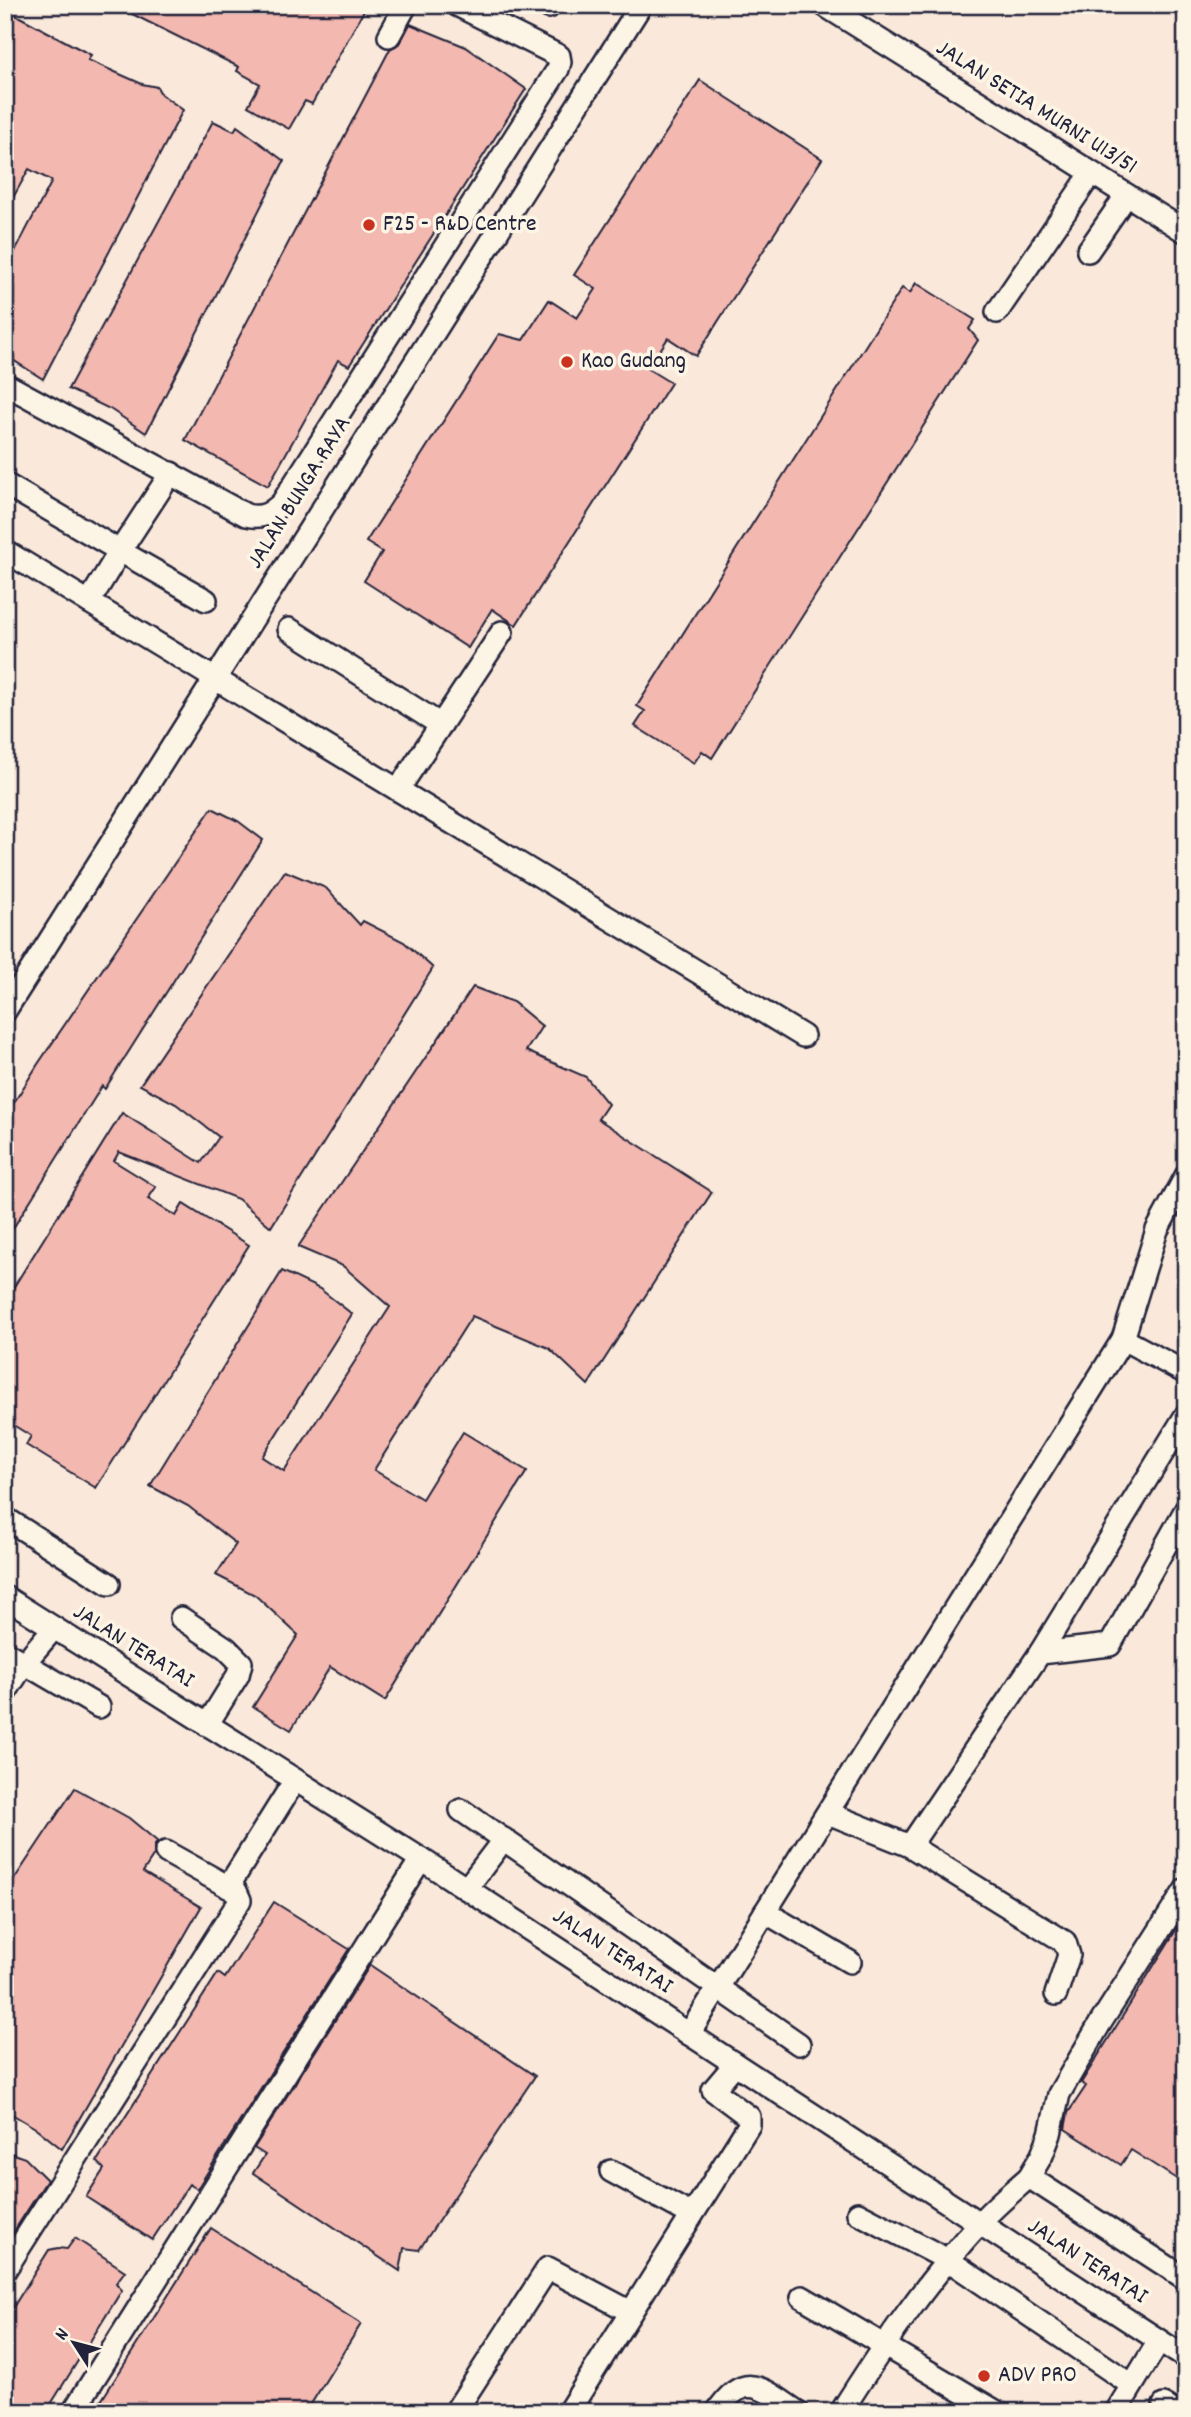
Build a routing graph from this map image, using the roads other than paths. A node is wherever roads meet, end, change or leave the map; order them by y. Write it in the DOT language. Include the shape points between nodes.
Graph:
graph roads {
  1 [pos="406,5"];
  2 [pos="457,5"];
  3 [pos="640,5"];
  4 [pos="824,5"];
  5 [pos="389,36"];
  6 [pos="1091,174"];
  7 [pos="1126,196"];
  8 [pos="1186,232"];
  9 [pos="1088,251"];
  10 [pos="997,312"];
  11 [pos="5,384"];
  12 [pos="171,473"];
  13 [pos="5,484"];
  14 [pos="5,551"];
  15 [pos="120,551"];
  16 [pos="206,600"];
  17 [pos="89,602"];
  18 [pos="289,629"];
  19 [pos="502,632"];
  20 [pos="214,679"];
  21 [pos="440,725"];
  22 [pos="398,790"];
  23 [pos="5,1011"];
  24 [pos="803,1036"];
  25 [pos="1186,1176"];
  26 [pos="1123,1339"];
  27 [pos="1186,1373"];
  28 [pos="1186,1415"];
  29 [pos="1186,1508"];
  30 [pos="5,1518"];
  31 [pos="109,1584"];
  32 [pos="5,1597"];
  33 [pos="181,1618"];
  34 [pos="54,1628"];
  35 [pos="5,1652"];
  36 [pos="1040,1653"];
  37 [pos="24,1662"];
  38 [pos="5,1693"];
  39 [pos="99,1707"];
  40 [pos="207,1725"];
  41 [pos="295,1780"];
  42 [pos="461,1810"];
  43 [pos="828,1813"];
  44 [pos="503,1839"];
  45 [pos="910,1846"];
  46 [pos="166,1852"];
  47 [pos="421,1859"];
  48 [pos="228,1887"];
  49 [pos="466,1889"];
  50 [pos="1186,1889"];
  51 [pos="765,1912"];
  52 [pos="849,1962"];
  53 [pos="719,1987"];
  54 [pos="1056,1994"];
  55 [pos="689,2034"];
  56 [pos="799,2044"];
  57 [pos="735,2064"];
  58 [pos="611,2171"];
  59 [pos="1029,2177"];
  60 [pos="858,2213"];
  61 [pos="692,2215"];
  62 [pos="979,2223"];
  63 [pos="948,2260"];
  64 [pos="5,2270"];
  65 [pos="1186,2279"];
  66 [pos="802,2297"];
  67 [pos="631,2312"];
  68 [pos="1159,2341"];
  69 [pos="884,2344"];
  70 [pos="1186,2358"];
  71 [pos="1132,2385"];
  72 [pos="73,2412"];
  73 [pos="455,2412"];
  74 [pos="568,2412"];
  75 [pos="717,2412"];
  76 [pos="798,2412"];
  77 [pos="841,2412"];
  78 [pos="997,2412"];
  79 [pos="1116,2412"];
  1 -- 5 [label="street"];
  2 -- 12 [label="street" via="559,56 558,69 282,503 259,518 246,515"];
  3 -- 20 [label="street, JALAN BUNGA RAYA"];
  4 -- 6 [label="street, JALAN SETIA MURNI U13/51"];
  6 -- 7 [label="street, JALAN SETIA MURNI U13/51"];
  6 -- 10 [label="street"];
  7 -- 8 [label="street, JALAN SETIA MURNI U13/51"];
  7 -- 9 [label="street"];
  11 -- 12 [label="street"];
  12 -- 15 [label="street"];
  13 -- 15 [label="street"];
  14 -- 17 [label="street"];
  15 -- 16 [label="street"];
  15 -- 17 [label="street"];
  17 -- 20 [label="street"];
  18 -- 21 [label="street"];
  19 -- 21 [label="street"];
  20 -- 22 [label="street"];
  20 -- 23 [label="street, JALAN BUNGA RAYA"];
  21 -- 22 [label="street"];
  22 -- 24 [label="street"];
  25 -- 26 [label="street" via="1157,1230"];
  26 -- 27 [label="street"];
  26 -- 43 [label="street"];
  28 -- 36 [label="street"];
  29 -- 36 [label="street" via="1110,1645"];
  30 -- 31 [label="street"];
  32 -- 34 [label="street, JALAN TERATAI"];
  33 -- 40 [label="street" via="242,1663"];
  34 -- 37 [label="street"];
  34 -- 40 [label="street, JALAN TERATAI"];
  35 -- 37 [label="street"];
  36 -- 45 [label="street"];
  37 -- 38 [label="street"];
  37 -- 39 [label="street"];
  40 -- 41 [label="street, JALAN TERATAI"];
  41 -- 47 [label="street, JALAN TERATAI"];
  41 -- 48 [label="street"];
  42 -- 44 [label="street"];
  43 -- 45 [label="street"];
  43 -- 51 [label="street"];
  44 -- 49 [label="street"];
  44 -- 53 [label="street"];
  45 -- 54 [label="street" via="1065,1942 1069,1955"];
  46 -- 48 [label="street"];
  47 -- 49 [label="street, JALAN TERATAI"];
  47 -- 72 [label="street"];
  48 -- 64 [label="street" via="239,1895 239,1903"];
  49 -- 55 [label="street, JALAN TERATAI"];
  50 -- 59 [label="street" via="1059,2094 1042,2155"];
  51 -- 52 [label="street"];
  51 -- 53 [label="street"];
  53 -- 55 [label="street"];
  53 -- 56 [label="street"];
  55 -- 57 [label="street, JALAN TERATAI"];
  57 -- 61 [label="street" via="713,2090 749,2117 749,2124"];
  57 -- 62 [label="street, JALAN TERATAI"];
  58 -- 61 [label="street"];
  59 -- 62 [label="street"];
  59 -- 65 [label="street"];
  60 -- 63 [label="street"];
  61 -- 67 [label="street"];
  62 -- 63 [label="street"];
  62 -- 68 [label="street, JALAN TERATAI"];
  63 -- 69 [label="street"];
  63 -- 71 [label="street"];
  66 -- 69 [label="street"];
  67 -- 73 [label="street" via="548,2267"];
  67 -- 74 [label="street"];
  68 -- 70 [label="street, JALAN TERATAI"];
  68 -- 71 [label="street"];
  69 -- 77 [label="street"];
  69 -- 78 [label="street"];
  71 -- 79 [label="street"];
  75 -- 76 [label="street" via="730,2394 748,2385"];
}
